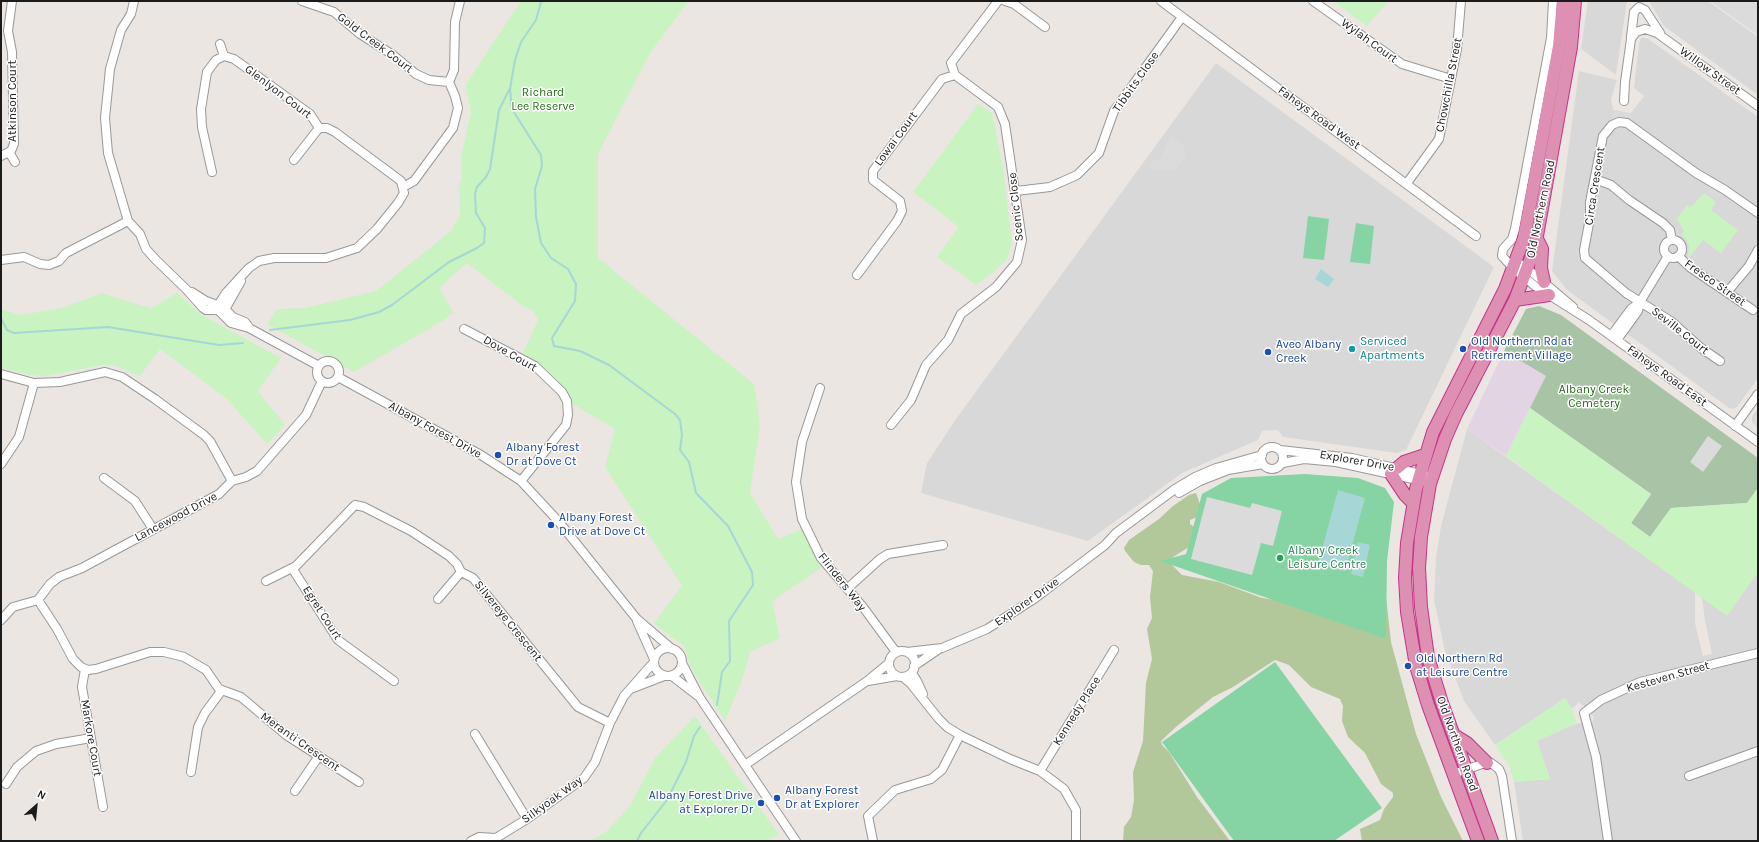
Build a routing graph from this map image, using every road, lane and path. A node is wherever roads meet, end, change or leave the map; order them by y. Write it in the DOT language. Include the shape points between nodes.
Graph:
graph roads {
  1 [pos="12,1"];
  2 [pos="134,1"];
  3 [pos="302,1"];
  4 [pos="460,1"];
  5 [pos="998,1"];
  6 [pos="1005,1"];
  7 [pos="1161,1"];
  8 [pos="1313,1"];
  9 [pos="1461,1"];
  10 [pos="1553,1"];
  11 [pos="1563,1"];
  12 [pos="1575,1"];
  13 [pos="1182,16"];
  14 [pos="1045,28"];
  15 [pos="4,31"];
  16 [pos="1662,36"];
  17 [pos="1631,40"];
  18 [pos="220,44"];
  19 [pos="224,56"];
  20 [pos="954,75"];
  21 [pos="1451,79"];
  22 [pos="449,82"];
  23 [pos="1624,101"];
  24 [pos="1758,106"];
  25 [pos="319,128"];
  26 [pos="9,152"];
  27 [pos="1,156"];
  28 [pos="294,160"];
  29 [pos="15,162"];
  30 [pos="212,172"];
  31 [pos="1595,179"];
  32 [pos="1407,183"];
  33 [pos="404,187"];
  34 [pos="1016,191"];
  35 [pos="1758,213"];
  36 [pos="128,221"];
  37 [pos="1476,236"];
  38 [pos="1537,237"];
  39 [pos="1672,240"];
  40 [pos="1758,250"];
  41 [pos="1668,256"];
  42 [pos="1678,256"];
  43 [pos="1,260"];
  44 [pos="1515,265"];
  45 [pos="245,273"];
  46 [pos="1526,273"];
  47 [pos="857,275"];
  48 [pos="1544,282"];
  49 [pos="1728,291"];
  50 [pos="1549,295"];
  51 [pos="1515,300"];
  52 [pos="1640,302"];
  53 [pos="216,307"];
  54 [pos="1753,310"];
  55 [pos="1576,311"];
  56 [pos="224,312"];
  57 [pos="464,329"];
  58 [pos="1614,338"];
  59 [pos="1720,361"];
  60 [pos="318,366"];
  61 [pos="1,374"];
  62 [pos="338,377"];
  63 [pos="322,381"];
  64 [pos="34,383"];
  65 [pos="820,388"];
  66 [pos="1758,394"];
  67 [pos="890,425"];
  68 [pos="1735,426"];
  69 [pos="1758,442"];
  70 [pos="1280,450"];
  71 [pos="1262,455"];
  72 [pos="1425,455"];
  73 [pos="1283,463"];
  74 [pos="1,464"];
  75 [pos="1263,464"];
  76 [pos="1394,471"];
  77 [pos="1419,477"];
  78 [pos="104,478"];
  79 [pos="1431,480"];
  80 [pos="232,481"];
  81 [pos="521,481"];
  82 [pos="1412,503"];
  83 [pos="153,529"];
  84 [pos="943,545"];
  85 [pos="1105,545"];
  86 [pos="292,568"];
  87 [pos="461,572"];
  88 [pos="266,582"];
  89 [pos="847,589"];
  90 [pos="438,599"];
  91 [pos="38,600"];
  92 [pos="636,618"];
  93 [pos="1,620"];
  94 [pos="882,634"];
  95 [pos="942,648"];
  96 [pos="672,649"];
  97 [pos="1114,650"];
  98 [pos="896,652"];
  99 [pos="907,652"];
  100 [pos="1758,653"];
  101 [pos="654,660"];
  102 [pos="889,661"];
  103 [pos="682,663"];
  104 [pos="85,669"];
  105 [pos="913,670"];
  106 [pos="668,676"];
  107 [pos="900,677"];
  108 [pos="394,681"];
  109 [pos="867,681"];
  110 [pos="632,688"];
  111 [pos="222,690"];
  112 [pos="700,698"];
  113 [pos="925,701"];
  114 [pos="610,723"];
  115 [pos="475,734"];
  116 [pos="960,735"];
  117 [pos="1454,736"];
  118 [pos="91,738"];
  119 [pos="1758,751"];
  120 [pos="319,756"];
  121 [pos="1487,763"];
  122 [pos="745,765"];
  123 [pos="1466,769"];
  124 [pos="1040,771"];
  125 [pos="191,772"];
  126 [pos="1453,774"];
  127 [pos="1689,776"];
  128 [pos="359,782"];
  129 [pos="6,784"];
  130 [pos="295,791"];
  131 [pos="103,807"];
  132 [pos="527,819"];
  133 [pos="471,841"];
  134 [pos="796,841"];
  135 [pos="873,841"];
  136 [pos="1076,841"];
  137 [pos="1478,841"];
  138 [pos="1492,841"];
  139 [pos="1512,841"];
  140 [pos="1608,841"];
  1 -- 15 [label="street, Atkinson Court"];
  2 -- 36 [label="street" via="131,14 121,30 110,69 105,118 110,159"];
  3 -- 22 [label="street, Gold Creek Court" via="334,12 416,74 429,80"];
  4 -- 22 [label="street" via="456,22 456,60"];
  5 -- 20 [label="street" via="951,63"];
  6 -- 14 [label="street" via="1014,4"];
  7 -- 13 [label="street, Faheys Road West"];
  8 -- 21 [label="street, Wylah Court" via="1402,64"];
  9 -- 21 [label="street, Chowchilla Street" via="1460,27"];
  10 -- 44 [label="street, Old Northern Road" via="1548,53 1515,229 1512,239 1502,253 1504,259"];
  11 -- 44 [label="highway, Old Northern Road" via="1553,85 1524,238"];
  12 -- 38 [label="highway, Old Northern Road" via="1571,47"];
  13 -- 32 [label="street, Faheys Road West"];
  13 -- 34 [label="street, Tibbits Close" via="1114,111 1099,153 1076,175 1050,188"];
  15 -- 26 [label="street, Atkinson Court" via="12,52 14,139 13,148"];
  16 -- 17 [label="street, Willow Street" via="1643,29 1636,32"];
  16 -- 17 [label="street, Willow Street" via="1645,10 1639,7 1634,12"];
  16 -- 24 [label="street, Willow Street"];
  17 -- 23 [label="street, Willow Street"];
  18 -- 19 [label="street"];
  19 -- 25 [label="street, Glenlyon Court" via="234,59 310,114"];
  19 -- 30 [label="street" via="216,60 207,72 201,109 202,127"];
  20 -- 34 [label="street, Scenic Close" via="998,107 1005,124"];
  20 -- 47 [label="street, Lowai Court" via="942,78 873,170 873,180 900,201 902,211"];
  21 -- 32 [label="street, Chowchilla Street" via="1439,139"];
  22 -- 33 [label="street" via="458,108 453,128 414,181"];
  25 -- 28 [label="street"];
  25 -- 33 [label="street, Glenlyon Court" via="335,132 401,182"];
  26 -- 27 [label="street, Atkinson Court"];
  26 -- 29 [label="street, Atkinson Court"];
  31 -- 35 [label="street, Circa Crescent" via="1603,136 1609,127 1623,122"];
  31 -- 39 [label="street, Fresco Street" via="1611,185 1663,222 1670,230"];
  31 -- 52 [label="street, Circa Crescent" via="1585,256 1612,282"];
  32 -- 37 [label="street, Faheys Road West"];
  33 -- 45 [label="street" via="404,193 390,214 357,248 326,258 265,259"];
  34 -- 67 [label="street, Scenic Close" via="1022,240 1017,262 996,287 961,314 948,340 926,365 911,400"];
  36 -- 43 [label="street" via="66,253 49,265 24,257"];
  36 -- 53 [label="street" via="140,234 146,249 203,308"];
  38 -- 46 [label="highway, Old Northern Road"];
  38 -- 48 [label="highway" via="1542,249 1541,268"];
  39 -- 41 [label="street" via="1664,246 1664,252"];
  39 -- 42 [label="street, Fresco Street" via="1678,241 1682,246 1682,252"];
  40 -- 49 [label="street"];
  41 -- 42 [label="street, Fresco Street"];
  41 -- 52 [label="street"];
  42 -- 49 [label="street, Fresco Street" via="1691,268"];
  44 -- 46 [label="street, Faheys Road East"];
  44 -- 72 [label="highway, Old Northern Road" via="1497,306 1442,412"];
  45 -- 53 [label="street"];
  45 -- 56 [label="street"];
  46 -- 48 [label="street, Faheys Road East"];
  46 -- 50 [label="street, Faheys Road East"];
  46 -- 51 [label="highway, Old Northern Road"];
  48 -- 55 [label="street, Faheys Road East"];
  49 -- 54 [label="street, Fresco Street"];
  50 -- 51 [label="highway"];
  50 -- 55 [label="street, Faheys Road East"];
  51 -- 79 [label="highway, Old Northern Road" via="1456,414"];
  52 -- 58 [label="street" via="1638,311"];
  52 -- 59 [label="street, Seville Court" via="1676,325"];
  53 -- 56 [label="street"];
  55 -- 58 [label="street, Faheys Road East"];
  56 -- 60 [label="street"];
  57 -- 81 [label="street, Dove Court" via="535,366 562,392 567,401 566,425"];
  58 -- 68 [label="street, Faheys Road East"];
  60 -- 62 [label="street" via="325,361 334,362 339,369"];
  60 -- 63 [label="street" via="318,374"];
  61 -- 64 [label="street"];
  62 -- 63 [label="street" via="331,383"];
  62 -- 81 [label="street, Albany Forest Drive" via="481,455"];
  63 -- 80 [label="street, Lancewood Drive" via="306,415 291,434 257,471"];
  64 -- 74 [label="street" via="19,437"];
  64 -- 80 [label="street" via="60,382 105,372 122,377 204,435 210,441"];
  65 -- 89 [label="street, Flinders Way" via="802,442 796,482 802,519 821,558"];
  66 -- 68 [label="street"];
  68 -- 69 [label="street, Faheys Road East"];
  70 -- 71 [label="street" via="1268,448"];
  70 -- 73 [label="street"];
  70 -- 76 [label="street, Explorer Drive" via="1352,458"];
  71 -- 75 [label="street"];
  71 -- 85 [label="street, Explorer Drive" via="1195,477 1156,502 1116,533"];
  72 -- 76 [label="highway" via="1404,462"];
  72 -- 77 [label="highway, Old Northern Road"];
  73 -- 75 [label="street" via="1272,469"];
  73 -- 76 [label="street, Explorer Drive" via="1294,459 1316,459"];
  75 -- 85 [label="street, Explorer Drive" via="1228,470 1200,481 1160,505"];
  76 -- 77 [label="street, Explorer Drive"];
  76 -- 82 [label="highway" via="1405,495"];
  77 -- 79 [label="street, Explorer Drive"];
  77 -- 82 [label="highway, Old Northern Road"];
  78 -- 83 [label="street" via="135,501"];
  79 -- 117 [label="highway, Old Northern Road" via="1421,537 1420,607 1432,674"];
  80 -- 83 [label="street, Lancewood Drive" via="219,494"];
  81 -- 92 [label="street, Albany Forest Drive" via="559,522"];
  82 -- 126 [label="highway, Old Northern Road" via="1405,578 1410,631 1422,686"];
  83 -- 91 [label="street, Lancewood Drive" via="82,568 59,577"];
  84 -- 89 [label="street" via="888,554"];
  85 -- 95 [label="street, Explorer Drive" via="999,622"];
  86 -- 87 [label="street, Silvereye Crescent" via="353,507 358,505 443,551 456,562"];
  86 -- 88 [label="street, Silvereye Crescent"];
  86 -- 108 [label="street, Egret Court" via="338,640"];
  87 -- 90 [label="street"];
  87 -- 114 [label="street, Silvereye Crescent" via="473,578 578,708"];
  89 -- 94 [label="street, Flinders Way"];
  91 -- 93 [label="street" via="13,607"];
  91 -- 104 [label="street" via="73,659"];
  92 -- 96 [label="street, Albany Forest Drive"];
  92 -- 101 [label="street, Albany Forest Drive"];
  94 -- 98 [label="street, Flinders Way"];
  94 -- 102 [label="street, Flinders Way"];
  95 -- 99 [label="street, Explorer Drive"];
  95 -- 105 [label="street, Explorer Drive"];
  96 -- 101 [label="street" via="660,651"];
  96 -- 103 [label="street" via="679,654"];
  97 -- 124 [label="street, Kennedy Place"];
  98 -- 99 [label="street"];
  98 -- 102 [label="street"];
  99 -- 105 [label="street" via="913,658"];
  100 -- 140 [label="street, Kesteven Street" via="1640,682 1600,700 1584,713 1596,757"];
  101 -- 106 [label="street" via="657,671"];
  101 -- 110 [label="street, Silkyoak Way"];
  102 -- 107 [label="street" via="890,671"];
  102 -- 109 [label="street"];
  103 -- 106 [label="street" via="679,671"];
  103 -- 112 [label="street"];
  104 -- 111 [label="street, Meranti Crescent" via="96,669 150,652 171,653 189,659 206,670"];
  104 -- 118 [label="street, Markore Court" via="82,686"];
  105 -- 107 [label="street"];
  105 -- 113 [label="street"];
  106 -- 110 [label="street"];
  106 -- 112 [label="street"];
  107 -- 109 [label="street"];
  107 -- 113 [label="street" via="911,684"];
  109 -- 122 [label="street"];
  110 -- 114 [label="street, Silkyoak Way" via="624,696"];
  111 -- 120 [label="street, Meranti Crescent" via="241,698 277,728"];
  111 -- 125 [label="street" via="198,727"];
  112 -- 122 [label="street"];
  113 -- 116 [label="street" via="938,718"];
  114 -- 132 [label="street, Silkyoak Way" via="589,772 580,782"];
  115 -- 132 [label="street"];
  116 -- 124 [label="street"];
  116 -- 135 [label="street" via="942,770 932,779 894,790 868,816"];
  117 -- 121 [label="highway" via="1467,743"];
  117 -- 123 [label="highway, Old Northern Road"];
  118 -- 129 [label="street" via="56,744 36,751 17,767"];
  118 -- 131 [label="street, Markore Court"];
  119 -- 127 [label="street"];
  120 -- 128 [label="street, Meranti Crescent"];
  120 -- 130 [label="street"];
  121 -- 123 [label="street"];
  121 -- 139 [label="street" via="1497,766 1502,776"];
  122 -- 134 [label="street"];
  123 -- 126 [label="street"];
  123 -- 138 [label="highway, Old Northern Road"];
  124 -- 136 [label="street" via="1064,789 1076,810"];
  126 -- 137 [label="highway, Old Northern Road"];
  132 -- 133 [label="street, Silkyoak Way" via="496,838 479,837"];
}
